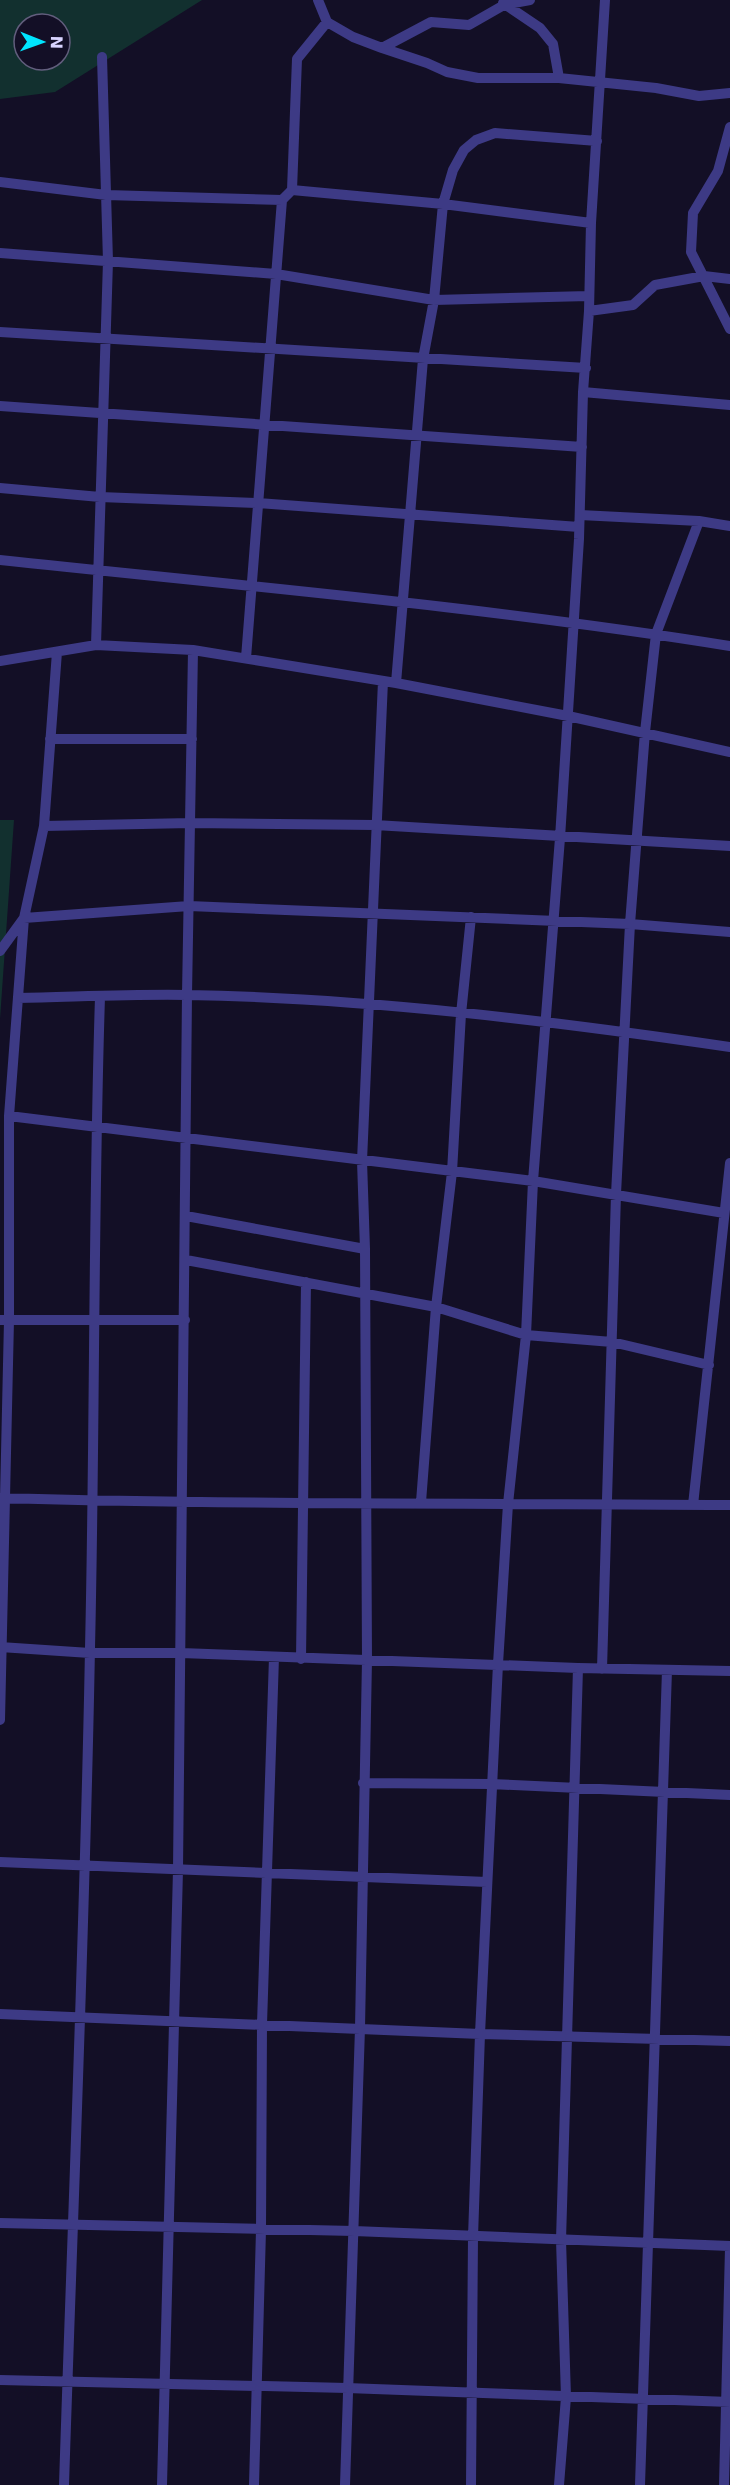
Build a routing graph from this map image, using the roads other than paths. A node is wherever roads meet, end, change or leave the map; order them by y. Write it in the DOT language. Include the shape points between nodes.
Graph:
graph roads {
  1 [pos="318,0"];
  2 [pos="530,0"];
  3 [pos="605,0"];
  4 [pos="503,3"];
  5 [pos="327,22"];
  6 [pos="382,48"];
  7 [pos="102,57"];
  8 [pos="559,78"];
  9 [pos="600,82"];
  10 [pos="730,93"];
  11 [pos="730,130"];
  12 [pos="597,141"];
  13 [pos="0,182"];
  14 [pos="292,190"];
  15 [pos="106,195"];
  16 [pos="282,200"];
  17 [pos="443,204"];
  18 [pos="591,223"];
  19 [pos="0,253"];
  20 [pos="108,261"];
  21 [pos="276,274"];
  22 [pos="704,276"];
  23 [pos="730,279"];
  24 [pos="590,296"];
  25 [pos="434,300"];
  26 [pos="589,311"];
  27 [pos="730,329"];
  28 [pos="0,332"];
  29 [pos="105,338"];
  30 [pos="270,349"];
  31 [pos="423,359"];
  32 [pos="586,368"];
  33 [pos="583,392"];
  34 [pos="730,405"];
  35 [pos="0,406"];
  36 [pos="103,414"];
  37 [pos="264,426"];
  38 [pos="417,437"];
  39 [pos="582,447"];
  40 [pos="0,488"];
  41 [pos="100,497"];
  42 [pos="258,503"];
  43 [pos="410,515"];
  44 [pos="580,521"];
  45 [pos="699,521"];
  46 [pos="730,526"];
  47 [pos="0,560"];
  48 [pos="98,570"];
  49 [pos="252,586"];
  50 [pos="403,603"];
  51 [pos="573,624"];
  52 [pos="656,634"];
  53 [pos="96,645"];
  54 [pos="730,646"];
  55 [pos="193,650"];
  56 [pos="57,652"];
  57 [pos="246,658"];
  58 [pos="0,661"];
  59 [pos="383,681"];
  60 [pos="396,683"];
  61 [pos="568,716"];
  62 [pos="645,732"];
  63 [pos="50,739"];
  64 [pos="192,739"];
  65 [pos="730,752"];
  66 [pos="191,823"];
  67 [pos="375,825"];
  68 [pos="44,826"];
  69 [pos="560,837"];
  70 [pos="636,840"];
  71 [pos="730,846"];
  72 [pos="189,906"];
  73 [pos="372,914"];
  74 [pos="471,917"];
  75 [pos="24,918"];
  76 [pos="554,920"];
  77 [pos="630,924"];
  78 [pos="730,932"];
  79 [pos="0,951"];
  80 [pos="187,995"];
  81 [pos="100,997"];
  82 [pos="18,999"];
  83 [pos="368,1005"];
  84 [pos="461,1014"];
  85 [pos="547,1022"];
  86 [pos="625,1031"];
  87 [pos="730,1047"];
  88 [pos="9,1116"];
  89 [pos="96,1128"];
  90 [pos="185,1139"];
  91 [pos="362,1161"];
  92 [pos="730,1163"];
  93 [pos="452,1172"];
  94 [pos="533,1181"];
  95 [pos="616,1194"];
  96 [pos="724,1213"];
  97 [pos="186,1216"];
  98 [pos="365,1249"];
  99 [pos="186,1260"];
  100 [pos="306,1282"];
  101 [pos="364,1293"];
  102 [pos="436,1307"];
  103 [pos="4,1320"];
  104 [pos="96,1320"];
  105 [pos="185,1320"];
  106 [pos="526,1335"];
  107 [pos="612,1342"];
  108 [pos="709,1365"];
  109 [pos="3,1498"];
  110 [pos="93,1500"];
  111 [pos="183,1501"];
  112 [pos="366,1502"];
  113 [pos="421,1502"];
  114 [pos="303,1503"];
  115 [pos="606,1503"];
  116 [pos="508,1504"];
  117 [pos="693,1505"];
  118 [pos="730,1505"];
  119 [pos="1,1647"];
  120 [pos="90,1653"];
  121 [pos="181,1653"];
  122 [pos="274,1657"];
  123 [pos="301,1659"];
  124 [pos="367,1660"];
  125 [pos="498,1664"];
  126 [pos="578,1668"];
  127 [pos="602,1669"];
  128 [pos="667,1670"];
  129 [pos="730,1671"];
  130 [pos="0,1720"];
  131 [pos="363,1783"];
  132 [pos="491,1784"];
  133 [pos="574,1789"];
  134 [pos="663,1792"];
  135 [pos="730,1795"];
  136 [pos="0,1862"];
  137 [pos="83,1866"];
  138 [pos="178,1870"];
  139 [pos="267,1874"];
  140 [pos="362,1875"];
  141 [pos="487,1882"];
  142 [pos="0,2014"];
  143 [pos="79,2017"];
  144 [pos="174,2020"];
  145 [pos="262,2024"];
  146 [pos="360,2028"];
  147 [pos="480,2034"];
  148 [pos="567,2035"];
  149 [pos="655,2038"];
  150 [pos="730,2041"];
  151 [pos="0,2223"];
  152 [pos="72,2225"];
  153 [pos="169,2228"];
  154 [pos="261,2230"];
  155 [pos="354,2232"];
  156 [pos="473,2237"];
  157 [pos="561,2240"];
  158 [pos="648,2243"];
  159 [pos="730,2247"];
  160 [pos="0,2380"];
  161 [pos="67,2382"];
  162 [pos="164,2385"];
  163 [pos="256,2387"];
  164 [pos="347,2388"];
  165 [pos="471,2393"];
  166 [pos="566,2397"];
  167 [pos="643,2399"];
  168 [pos="728,2402"];
  169 [pos="64,2485"];
  170 [pos="162,2485"];
  171 [pos="254,2485"];
  172 [pos="345,2485"];
  173 [pos="471,2485"];
  174 [pos="559,2485"];
  175 [pos="640,2485"];
  176 [pos="724,2485"];
  1 -- 5 [label="street"];
  2 -- 4 [label="street"];
  3 -- 9 [label="street"];
  4 -- 6 [label="street" via="469,25 430,22"];
  4 -- 8 [label="street" via="540,28 553,44"];
  5 -- 6 [label="street" via="353,38"];
  5 -- 14 [label="street" via="297,59"];
  6 -- 8 [label="street" via="447,72 478,78"];
  7 -- 15 [label="street"];
  8 -- 9 [label="street"];
  9 -- 10 [label="street" via="699,96"];
  9 -- 12 [label="street"];
  11 -- 22 [label="street" via="718,171 693,213 691,252"];
  12 -- 17 [label="street" via="495,133 476,140 464,150 453,170"];
  12 -- 18 [label="street"];
  13 -- 15 [label="street"];
  14 -- 16 [label="street"];
  14 -- 17 [label="street"];
  15 -- 16 [label="street"];
  15 -- 20 [label="street"];
  16 -- 21 [label="street"];
  17 -- 18 [label="street"];
  17 -- 25 [label="street"];
  18 -- 24 [label="street"];
  19 -- 20 [label="street"];
  20 -- 21 [label="street"];
  20 -- 29 [label="street"];
  21 -- 25 [label="street"];
  21 -- 30 [label="street"];
  22 -- 23 [label="street"];
  22 -- 26 [label="street" via="655,285 633,305"];
  22 -- 27 [label="street"];
  24 -- 25 [label="street"];
  24 -- 26 [label="street"];
  25 -- 31 [label="street"];
  26 -- 32 [label="street"];
  28 -- 29 [label="street"];
  29 -- 30 [label="street"];
  29 -- 36 [label="street"];
  30 -- 31 [label="street"];
  30 -- 37 [label="street"];
  31 -- 32 [label="street"];
  31 -- 38 [label="street"];
  32 -- 33 [label="street"];
  33 -- 34 [label="street"];
  33 -- 39 [label="street"];
  35 -- 36 [label="street"];
  36 -- 37 [label="street"];
  36 -- 41 [label="street"];
  37 -- 38 [label="street"];
  37 -- 42 [label="street"];
  38 -- 39 [label="street"];
  38 -- 43 [label="street"];
  39 -- 44 [label="street"];
  40 -- 41 [label="street"];
  41 -- 42 [label="street"];
  41 -- 48 [label="street"];
  42 -- 43 [label="street"];
  42 -- 49 [label="street"];
  43 -- 44 [label="street"];
  43 -- 50 [label="street"];
  44 -- 45 [label="street"];
  44 -- 51 [label="street"];
  45 -- 46 [label="street"];
  45 -- 52 [label="street"];
  47 -- 48 [label="street"];
  48 -- 49 [label="street"];
  48 -- 53 [label="street"];
  49 -- 50 [label="street"];
  49 -- 57 [label="street"];
  50 -- 51 [label="street"];
  50 -- 60 [label="street"];
  51 -- 52 [label="street"];
  51 -- 61 [label="street"];
  52 -- 54 [label="street"];
  52 -- 62 [label="street"];
  53 -- 55 [label="street"];
  53 -- 56 [label="street"];
  55 -- 57 [label="street"];
  55 -- 64 [label="street"];
  56 -- 58 [label="street"];
  56 -- 63 [label="street"];
  57 -- 59 [label="street"];
  59 -- 60 [label="street"];
  59 -- 67 [label="street"];
  60 -- 61 [label="street"];
  61 -- 62 [label="street"];
  61 -- 69 [label="street"];
  62 -- 65 [label="street"];
  62 -- 70 [label="street"];
  63 -- 64 [label="street"];
  63 -- 68 [label="street"];
  64 -- 66 [label="street"];
  66 -- 67 [label="street"];
  66 -- 68 [label="street"];
  66 -- 72 [label="street"];
  67 -- 69 [label="street"];
  67 -- 73 [label="street"];
  68 -- 75 [label="street"];
  69 -- 70 [label="street"];
  69 -- 76 [label="street"];
  70 -- 71 [label="street"];
  70 -- 77 [label="street"];
  72 -- 73 [label="street"];
  72 -- 75 [label="street"];
  72 -- 80 [label="street"];
  73 -- 74 [label="street"];
  73 -- 83 [label="street"];
  74 -- 76 [label="street"];
  74 -- 84 [label="street"];
  75 -- 79 [label="street"];
  75 -- 82 [label="street"];
  76 -- 77 [label="street"];
  76 -- 85 [label="street"];
  77 -- 78 [label="street"];
  77 -- 86 [label="street"];
  80 -- 81 [label="street"];
  80 -- 83 [label="street"];
  80 -- 90 [label="street"];
  81 -- 82 [label="street"];
  81 -- 89 [label="street"];
  82 -- 88 [label="street"];
  83 -- 84 [label="street"];
  83 -- 91 [label="street"];
  84 -- 85 [label="street"];
  84 -- 93 [label="street"];
  85 -- 86 [label="street"];
  85 -- 94 [label="street"];
  86 -- 87 [label="street"];
  86 -- 95 [label="street"];
  88 -- 89 [label="street"];
  88 -- 103 [label="street"];
  89 -- 90 [label="street"];
  89 -- 104 [label="street"];
  90 -- 91 [label="street"];
  90 -- 97 [label="street"];
  91 -- 93 [label="street"];
  91 -- 98 [label="street"];
  92 -- 96 [label="street"];
  93 -- 94 [label="street"];
  93 -- 102 [label="street"];
  94 -- 95 [label="street"];
  94 -- 106 [label="street"];
  95 -- 96 [label="street"];
  95 -- 107 [label="street"];
  96 -- 108 [label="street"];
  97 -- 98 [label="street"];
  97 -- 99 [label="street"];
  98 -- 101 [label="street"];
  99 -- 100 [label="street"];
  99 -- 105 [label="street"];
  100 -- 101 [label="street"];
  100 -- 114 [label="street"];
  101 -- 102 [label="street"];
  101 -- 112 [label="street"];
  102 -- 106 [label="street"];
  102 -- 113 [label="street"];
  103 -- 104 [label="street"];
  103 -- 109 [label="street"];
  104 -- 105 [label="street"];
  104 -- 110 [label="street"];
  105 -- 111 [label="street"];
  106 -- 107 [label="street"];
  106 -- 116 [label="street"];
  107 -- 108 [label="street"];
  107 -- 115 [label="street"];
  108 -- 117 [label="street"];
  109 -- 110 [label="street"];
  109 -- 119 [label="street"];
  110 -- 111 [label="street"];
  110 -- 120 [label="street"];
  111 -- 114 [label="street"];
  111 -- 121 [label="street"];
  112 -- 113 [label="street"];
  112 -- 114 [label="street"];
  112 -- 124 [label="street"];
  113 -- 116 [label="street"];
  114 -- 123 [label="street"];
  115 -- 116 [label="street"];
  115 -- 117 [label="street"];
  115 -- 127 [label="street"];
  116 -- 125 [label="street"];
  117 -- 118 [label="street"];
  119 -- 120 [label="street"];
  119 -- 130 [label="street"];
  120 -- 121 [label="street"];
  120 -- 137 [label="street"];
  121 -- 122 [label="street"];
  121 -- 138 [label="street"];
  122 -- 123 [label="street"];
  122 -- 139 [label="street"];
  123 -- 124 [label="street"];
  124 -- 125 [label="street"];
  124 -- 131 [label="street"];
  125 -- 126 [label="street"];
  125 -- 132 [label="street"];
  126 -- 127 [label="street"];
  126 -- 133 [label="street"];
  127 -- 128 [label="street"];
  128 -- 129 [label="street"];
  128 -- 134 [label="street"];
  131 -- 132 [label="street"];
  131 -- 140 [label="street"];
  132 -- 133 [label="street"];
  132 -- 141 [label="street"];
  133 -- 134 [label="street"];
  133 -- 148 [label="street"];
  134 -- 135 [label="street"];
  134 -- 149 [label="street"];
  136 -- 137 [label="street"];
  137 -- 138 [label="street"];
  137 -- 143 [label="street"];
  138 -- 139 [label="street"];
  138 -- 144 [label="street"];
  139 -- 140 [label="street"];
  139 -- 145 [label="street"];
  140 -- 141 [label="street"];
  140 -- 146 [label="street"];
  141 -- 147 [label="street"];
  142 -- 143 [label="street"];
  143 -- 144 [label="street"];
  143 -- 152 [label="street"];
  144 -- 145 [label="street"];
  144 -- 153 [label="street"];
  145 -- 146 [label="street"];
  145 -- 154 [label="street"];
  146 -- 147 [label="street"];
  146 -- 155 [label="street"];
  147 -- 148 [label="street"];
  147 -- 156 [label="street"];
  148 -- 149 [label="street"];
  148 -- 157 [label="street"];
  149 -- 150 [label="street"];
  149 -- 158 [label="street"];
  151 -- 152 [label="street"];
  152 -- 153 [label="street"];
  152 -- 161 [label="street"];
  153 -- 154 [label="street"];
  153 -- 162 [label="street"];
  154 -- 155 [label="street"];
  154 -- 163 [label="street"];
  155 -- 156 [label="street"];
  155 -- 164 [label="street"];
  156 -- 157 [label="street"];
  156 -- 165 [label="street"];
  157 -- 158 [label="street"];
  157 -- 166 [label="street"];
  158 -- 159 [label="street"];
  158 -- 167 [label="street"];
  159 -- 168 [label="street"];
  160 -- 161 [label="street"];
  161 -- 162 [label="street"];
  161 -- 169 [label="street"];
  162 -- 163 [label="street"];
  162 -- 170 [label="street"];
  163 -- 164 [label="street"];
  163 -- 171 [label="street"];
  164 -- 165 [label="street"];
  164 -- 172 [label="street"];
  165 -- 166 [label="street"];
  165 -- 173 [label="street"];
  166 -- 167 [label="street"];
  166 -- 174 [label="street"];
  167 -- 168 [label="street"];
  167 -- 175 [label="street"];
  168 -- 176 [label="street"];
}
